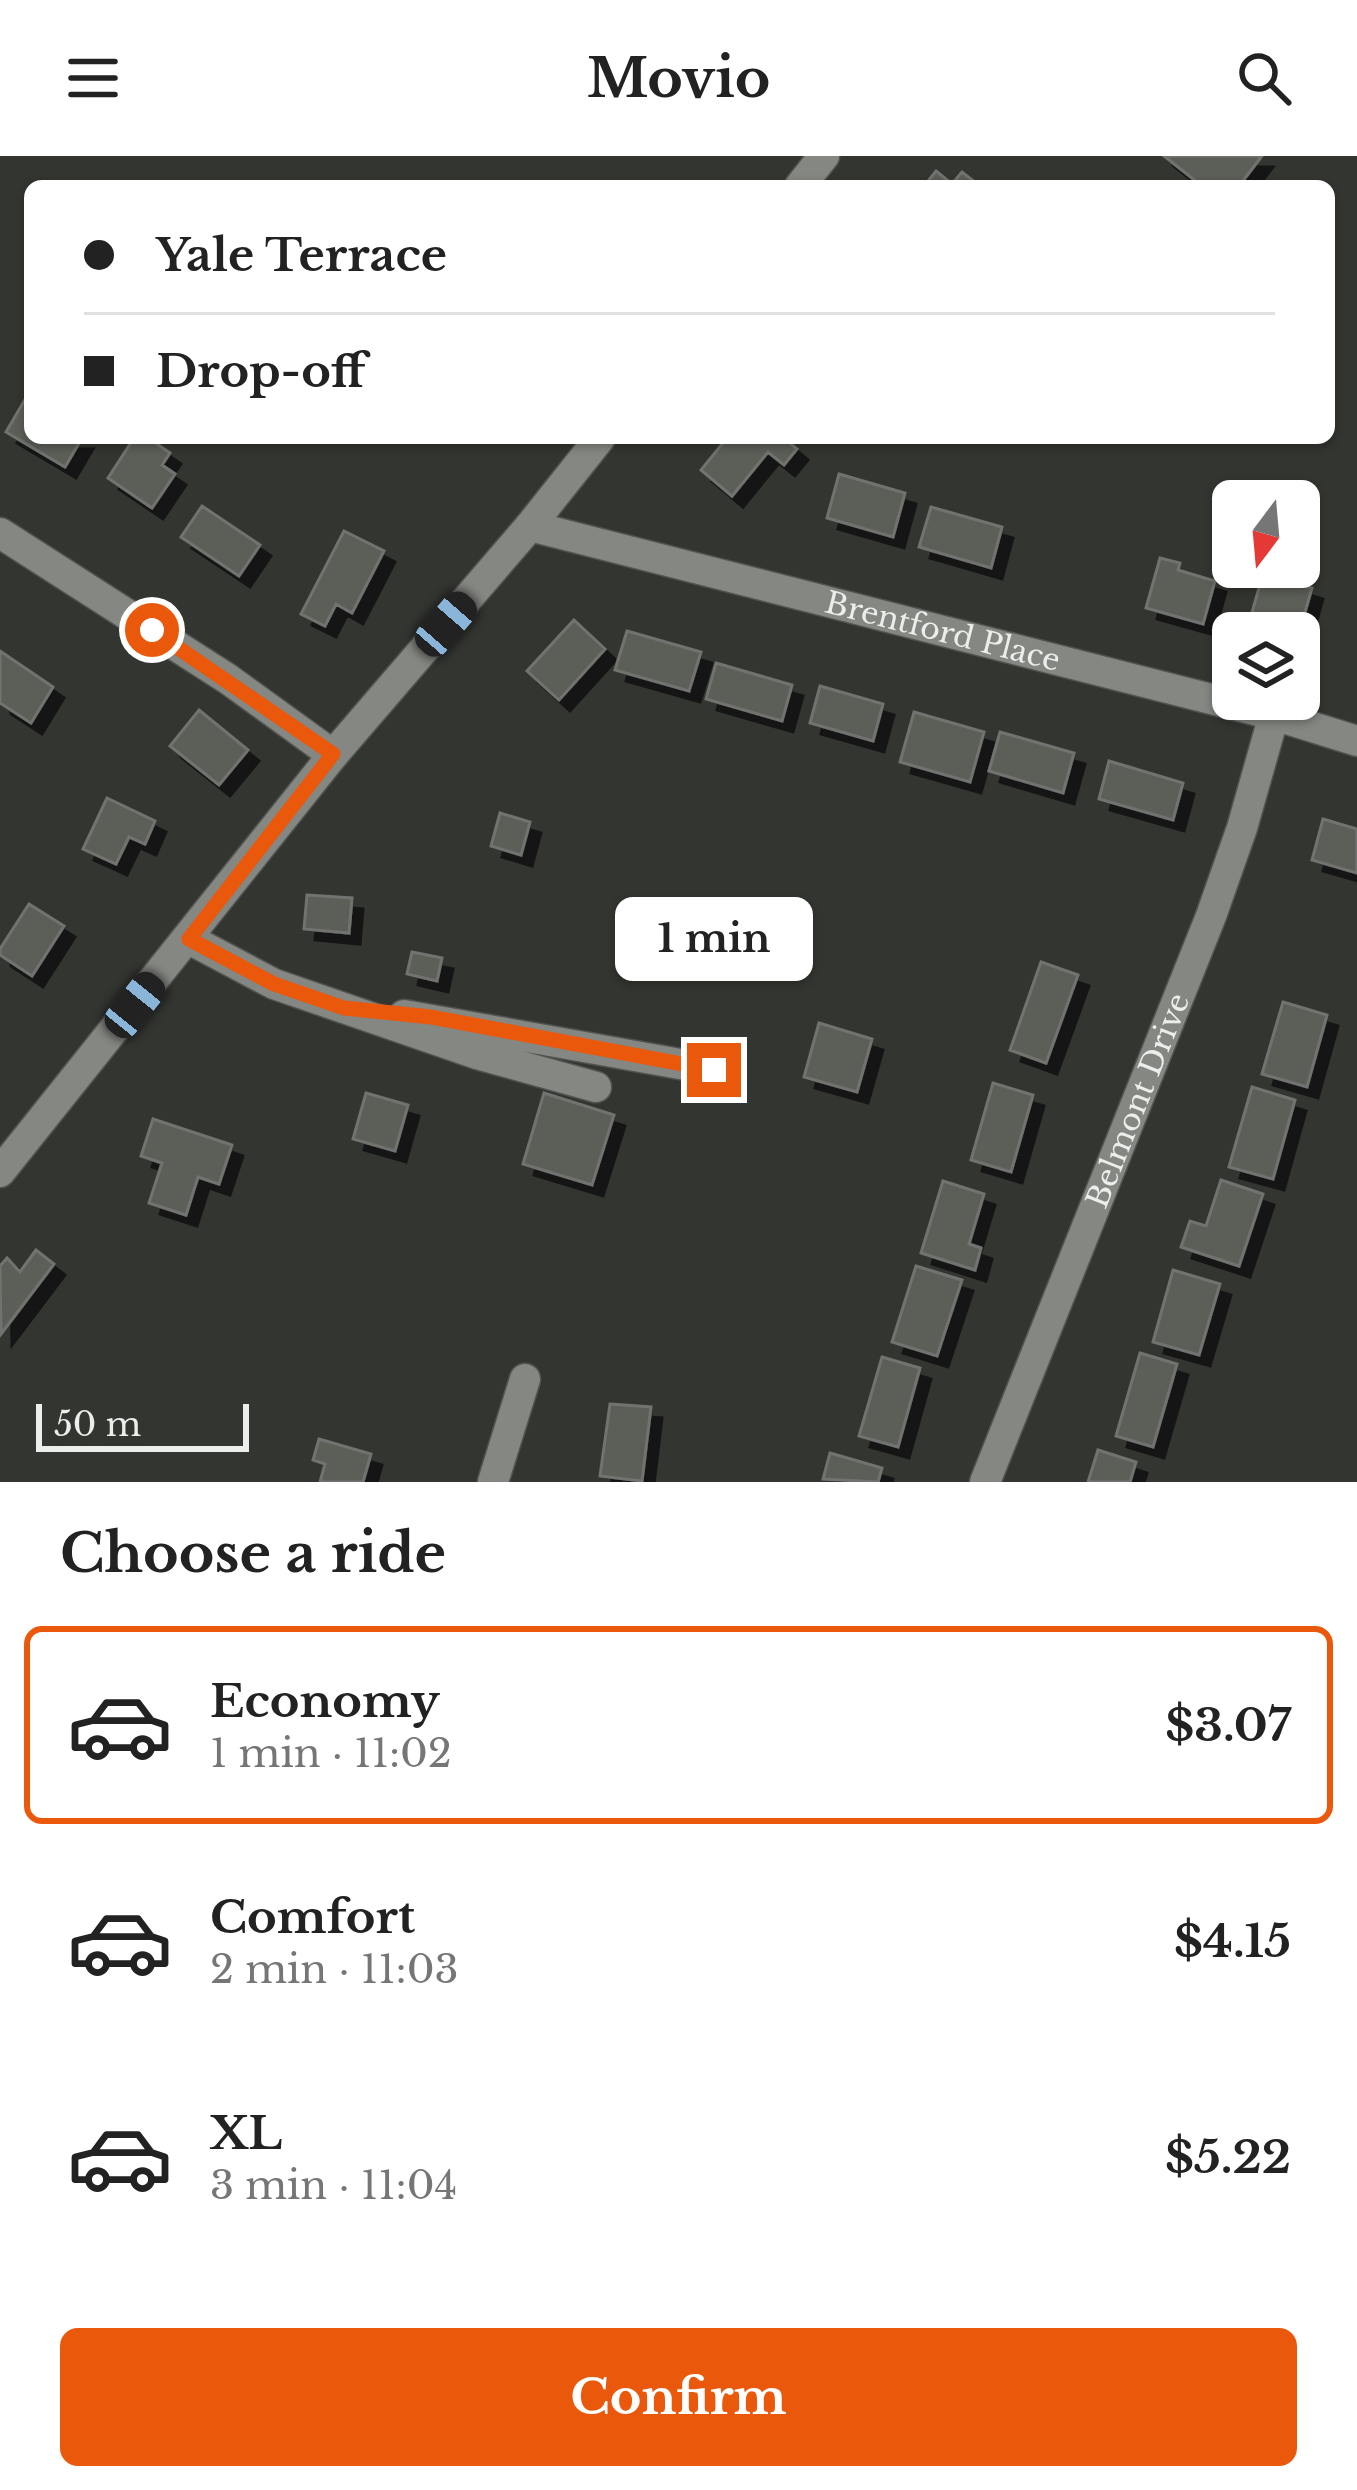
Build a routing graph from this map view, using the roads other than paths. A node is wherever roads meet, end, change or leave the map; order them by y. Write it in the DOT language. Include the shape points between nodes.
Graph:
graph roads {
  1 [pos="824,156"];
  2 [pos="805,180"];
  3 [pos="595,444"];
  4 [pos="530,526"];
  5 [pos="0,533"];
  6 [pos="1212,699"];
  7 [pos="1273,720"];
  8 [pos="1290,720"];
  9 [pos="1357,741"];
  10 [pos="333,754"];
  11 [pos="189,939"];
  12 [pos="344,1008"];
  13 [pos="714,1070"];
  14 [pos="596,1087"];
  15 [pos="0,1172"];
  16 [pos="525,1379"];
  17 [pos="493,1482"];
  18 [pos="985,1482"];
  1 -- 2 [label="street"];
  3 -- 4 [label="street"];
  4 -- 6 [label="street, Brentford Place"];
  4 -- 10 [label="street"];
  5 -- 10 [label="street"];
  7 -- 18 [label="street, Belmont Drive" via="1210,916"];
  8 -- 9 [label="street, Brentford Place"];
  10 -- 11 [label="street"];
  11 -- 12 [label="street" via="274,984"];
  11 -- 15 [label="street"];
  12 -- 13 [label="street"];
  12 -- 14 [label="street"];
  16 -- 17 [label="street"];
}
